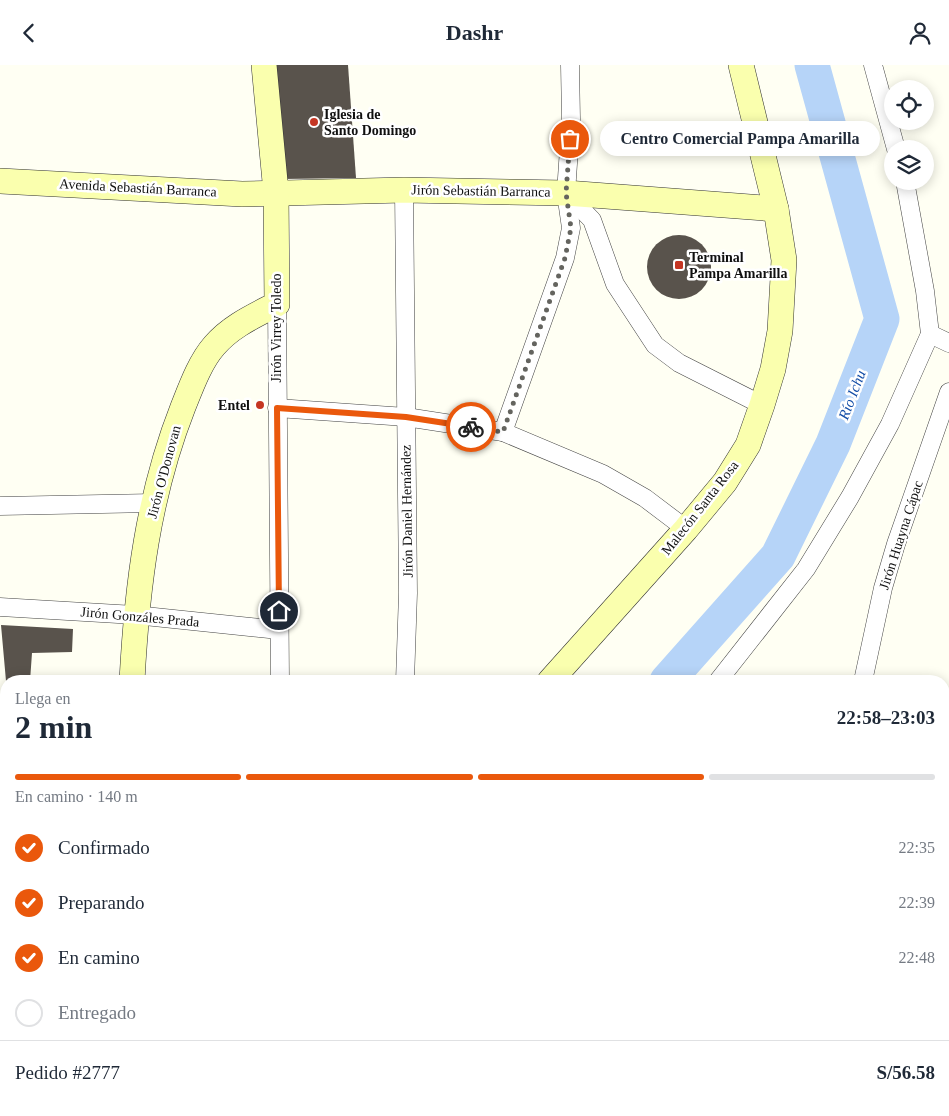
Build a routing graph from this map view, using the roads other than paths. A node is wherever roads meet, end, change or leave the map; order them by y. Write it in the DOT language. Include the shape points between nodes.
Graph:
graph roads {
  1 [pos="264,65"];
  2 [pos="570,65"];
  3 [pos="584,65"];
  4 [pos="741,65"];
  5 [pos="873,65"];
  6 [pos="571,119"];
  7 [pos="894,140"];
  8 [pos="0,181"];
  9 [pos="404,190"];
  10 [pos="907,190"];
  11 [pos="276,192"];
  12 [pos="566,193"];
  13 [pos="776,209"];
  14 [pos="277,304"];
  15 [pos="930,334"];
  16 [pos="949,343"];
  17 [pos="949,392"];
  18 [pos="762,405"];
  19 [pos="277,408"];
  20 [pos="406,417"];
  21 [pos="503,432"];
  22 [pos="153,503"];
  23 [pos="0,506"];
  24 [pos="686,529"];
  25 [pos="0,607"];
  26 [pos="136,615"];
  27 [pos="279,630"];
  28 [pos="132,675"];
  29 [pos="280,675"];
  30 [pos="405,675"];
  31 [pos="555,675"];
  32 [pos="723,675"];
  33 [pos="864,675"];
  1 -- 11 [label="main road, Jirón Virrey Toledo"];
  2 -- 6 [label="street"];
  3 -- 6 [label="street"];
  4 -- 13 [label="main road, Malecón Santa Rosa"];
  5 -- 7 [label="street"];
  6 -- 12 [label="street"];
  8 -- 11 [label="main road, Avenida Sebastián Barranca" via="242,194"];
  9 -- 11 [label="main road, Jirón Sebastián Barranca"];
  9 -- 12 [label="main road, Jirón Sebastián Barranca"];
  9 -- 20 [label="street, Jirón Daniel Hernández"];
  10 -- 15 [label="street"];
  11 -- 14 [label="main road, Jirón Virrey Toledo"];
  12 -- 13 [label="main road, Jirón Sebastián Barranca"];
  12 -- 18 [label="street" via="592,220 614,284 655,345 679,363"];
  12 -- 21 [label="street" via="571,228 565,258"];
  13 -- 18 [label="main road, Malecón Santa Rosa" via="784,260 780,331"];
  14 -- 19 [label="street, Jirón Virrey Toledo"];
  14 -- 22 [label="main road, Jirón O'Donovan" via="235,326 213,347 194,380 171,437"];
  15 -- 16 [label="street"];
  15 -- 32 [label="street" via="890,424 850,497 806,569"];
  17 -- 33 [label="street, Jirón Huayna Cápac" via="896,544"];
  18 -- 24 [label="main road, Malecón Santa Rosa" via="748,445 725,481"];
  19 -- 20 [label="street"];
  19 -- 27 [label="street, Jirón Virrey Toledo"];
  20 -- 21 [label="street"];
  20 -- 30 [label="street, Jirón Daniel Hernández" via="408,593"];
  21 -- 24 [label="street" via="603,474 645,497"];
  22 -- 23 [label="street"];
  22 -- 26 [label="main road, Jirón O'Donovan"];
  24 -- 31 [label="main road, Malecón Santa Rosa"];
  25 -- 26 [label="street, Jirón Gonzáles Prada"];
  26 -- 27 [label="street, Jirón Gonzáles Prada"];
  26 -- 28 [label="main road, Jirón O'Donovan"];
  27 -- 29 [label="street, Jirón Virrey Toledo"];
}
